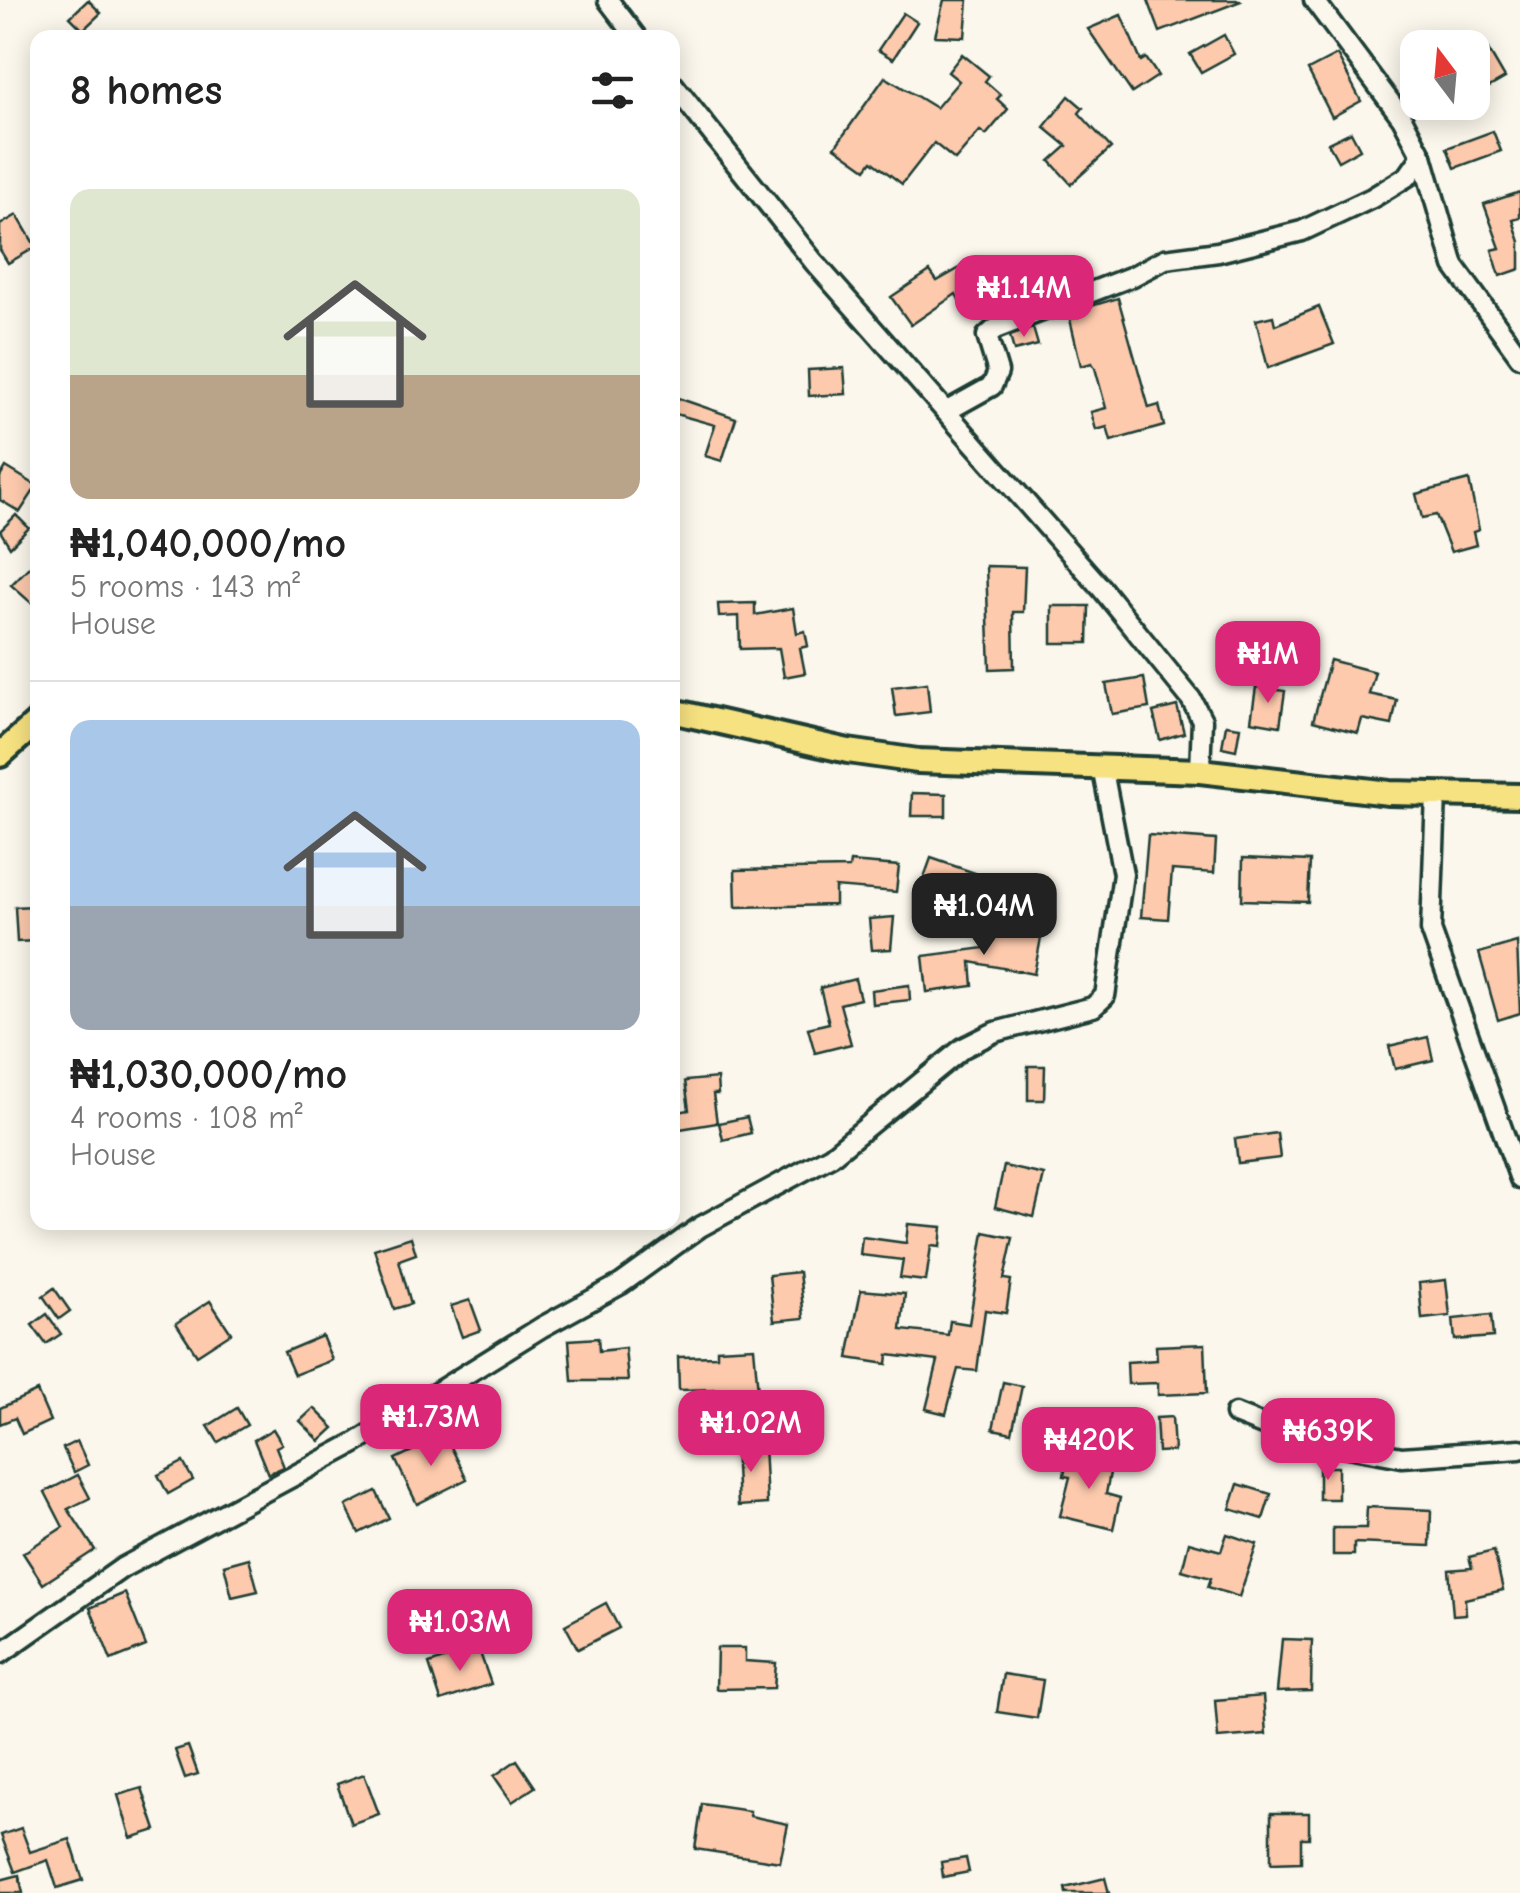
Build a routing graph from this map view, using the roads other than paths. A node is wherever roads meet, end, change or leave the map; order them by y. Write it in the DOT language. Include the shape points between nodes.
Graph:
graph roads {
  1 [pos="608,0"];
  2 [pos="1319,1"];
  3 [pos="632,30"];
  4 [pos="680,93"];
  5 [pos="1422,156"];
  6 [pos="1520,357"];
  7 [pos="947,410"];
  8 [pos="680,713"];
  9 [pos="30,728"];
  10 [pos="1,752"];
  11 [pos="1102,766"];
  12 [pos="1200,771"];
  13 [pos="1436,794"];
  14 [pos="1520,796"];
  15 [pos="1520,1179"];
  16 [pos="1236,1414"];
  17 [pos="1520,1449"];
  18 [pos="0,1654"];
  1 -- 3 [label="street"];
  2 -- 5 [label="street"];
  4 -- 7 [label="street" via="814,262"];
  5 -- 6 [label="street" via="1454,266"];
  5 -- 7 [label="street" via="1408,176 1384,191 1302,231 1165,259 995,329 988,336 998,372 992,386"];
  7 -- 12 [label="street" via="1190,699 1202,720"];
  8 -- 11 [label="main road" via="918,761"];
  9 -- 10 [label="main road"];
  11 -- 12 [label="main road"];
  11 -- 18 [label="street" via="1124,874 1105,996 1093,1007 995,1032 963,1048 831,1156 700,1227 622,1284 374,1432 122,1568"];
  12 -- 13 [label="main road"];
  13 -- 14 [label="main road"];
  13 -- 15 [label="street" via="1430,930"];
  16 -- 17 [label="street" via="1293,1436 1402,1457"];
}
